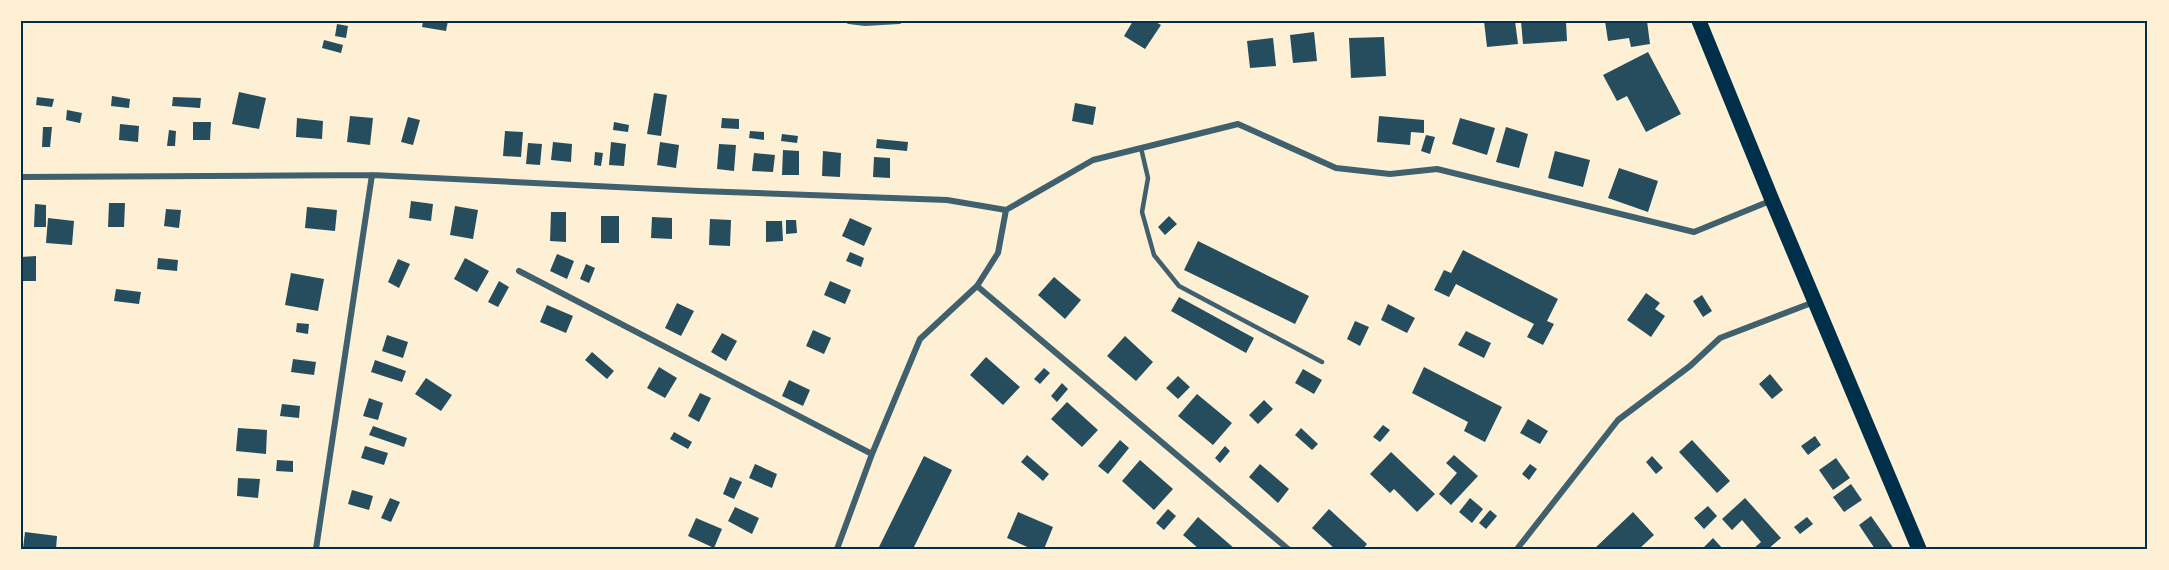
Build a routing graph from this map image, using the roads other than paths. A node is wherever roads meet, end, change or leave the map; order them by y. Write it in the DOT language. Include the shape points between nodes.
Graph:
graph roads {
  1 [pos="849,21"];
  2 [pos="899,21"];
  3 [pos="1699,21"];
  4 [pos="1141,148"];
  5 [pos="372,175"];
  6 [pos="21,177"];
  7 [pos="1772,200"];
  8 [pos="1006,210"];
  9 [pos="519,271"];
  10 [pos="977,286"];
  11 [pos="1815,301"];
  12 [pos="1322,362"];
  13 [pos="872,454"];
  14 [pos="316,549"];
  15 [pos="837,549"];
  16 [pos="1288,549"];
  17 [pos="1517,549"];
  18 [pos="1919,549"];
  1 -- 2 [label="street"];
  3 -- 7 [label="main road"];
  4 -- 7 [label="street" via="1238,124 1336,168 1390,174 1437,169 1694,232"];
  4 -- 8 [label="street" via="1093,159"];
  4 -- 12 [label="lane" via="1148,178 1142,212 1155,255 1179,286"];
  5 -- 6 [label="street"];
  5 -- 8 [label="street" via="947,200"];
  5 -- 14 [label="street"];
  7 -- 11 [label="main road"];
  8 -- 10 [label="street" via="998,253"];
  9 -- 13 [label="street"];
  10 -- 13 [label="street" via="920,339"];
  10 -- 16 [label="street"];
  11 -- 17 [label="street" via="1720,338 1690,366 1618,420"];
  11 -- 18 [label="main road"];
  13 -- 15 [label="street"];
}
